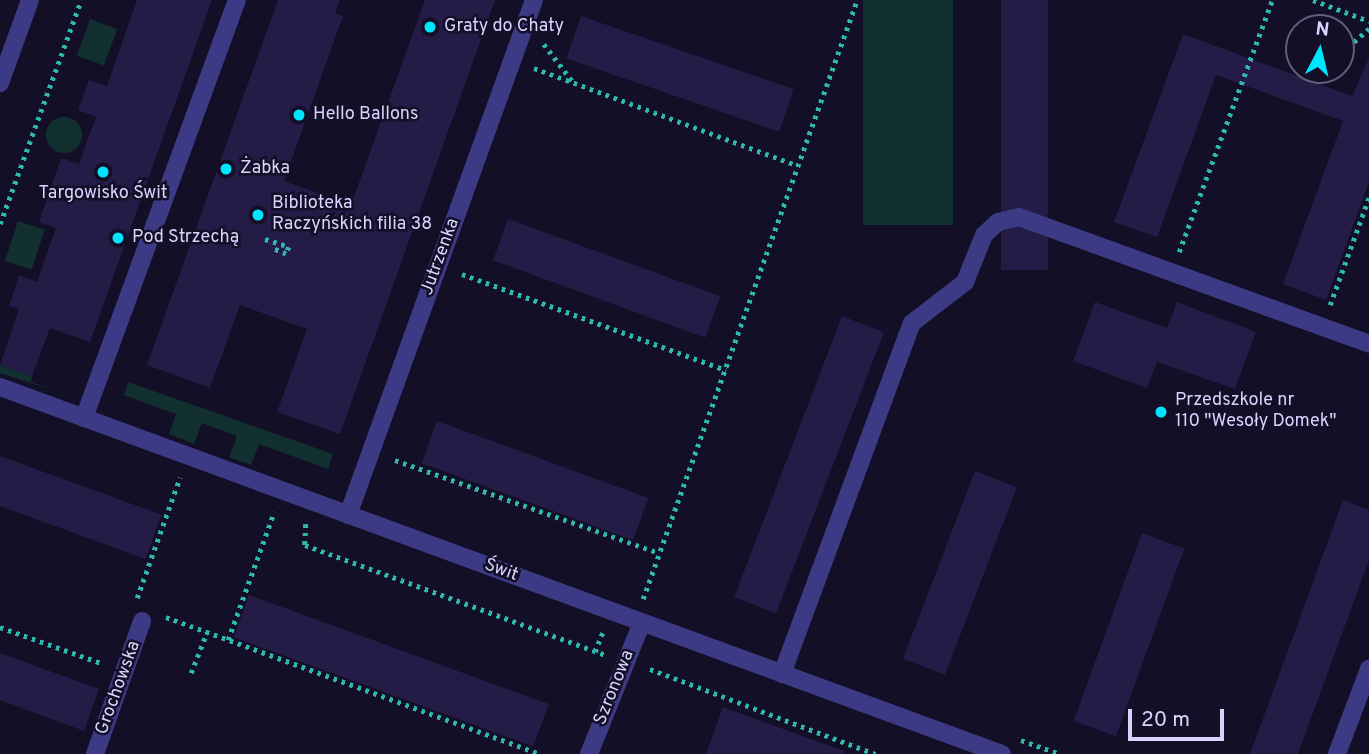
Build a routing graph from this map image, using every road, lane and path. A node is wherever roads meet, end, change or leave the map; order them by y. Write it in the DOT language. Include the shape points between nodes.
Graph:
graph roads {
  1 [pos="30,0"];
  2 [pos="81,0"];
  3 [pos="237,0"];
  4 [pos="534,0"];
  5 [pos="857,0"];
  6 [pos="1272,0"];
  7 [pos="1312,0"];
  8 [pos="527,21"];
  9 [pos="1369,21"];
  10 [pos="1369,29"];
  11 [pos="1355,41"];
  12 [pos="519,63"];
  13 [pos="0,83"];
  14 [pos="573,83"];
  15 [pos="796,165"];
  16 [pos="1369,197"];
  17 [pos="0,223"];
  18 [pos="265,239"];
  19 [pos="272,248"];
  20 [pos="438,265"];
  21 [pos="1172,273"];
  22 [pos="1322,326"];
  23 [pos="1369,344"];
  24 [pos="726,370"];
  25 [pos="0,387"];
  26 [pos="84,418"];
  27 [pos="381,455"];
  28 [pos="167,472"];
  29 [pos="180,477"];
  30 [pos="192,481"];
  31 [pos="262,507"];
  32 [pos="274,511"];
  33 [pos="285,515"];
  34 [pos="348,515"];
  35 [pos="295,519"];
  36 [pos="659,553"];
  37 [pos="642,604"];
  38 [pos="145,614"];
  39 [pos="642,622"];
  40 [pos="0,627"];
  41 [pos="207,632"];
  42 [pos="228,640"];
  43 [pos="626,659"];
  44 [pos="1369,669"];
  45 [pos="124,672"];
  46 [pos="191,673"];
  47 [pos="782,674"];
  48 [pos="95,754"];
  49 [pos="540,754"];
  50 [pos="589,754"];
  51 [pos="875,754"];
  52 [pos="1002,754"];
  53 [pos="1337,754"];
  1 -- 13 [label="street"];
  2 -- 17 [label="path"];
  3 -- 26 [label="street"];
  4 -- 8 [label="street, Jutrzenka"];
  5 -- 15 [label="path"];
  6 -- 21 [label="path"];
  7 -- 9 [label="path"];
  8 -- 14 [label="path"];
  8 -- 20 [label="street, Jutrzenka"];
  10 -- 11 [label="path"];
  12 -- 14 [label="path"];
  14 -- 15 [label="path"];
  15 -- 24 [label="path"];
  16 -- 22 [label="path"];
  18 -- 19 [label="path" via="289,247 286,254"];
  20 -- 24 [label="path"];
  20 -- 34 [label="street, Jutrzenka"];
  21 -- 22 [label="street"];
  21 -- 47 [label="street" via="1019,217 998,222 984,234 965,282 912,323"];
  22 -- 23 [label="street"];
  24 -- 36 [label="path"];
  25 -- 26 [label="street, Świt"];
  26 -- 34 [label="street, Świt"];
  27 -- 36 [label="path"];
  28 -- 29 [label="path"];
  29 -- 30 [label="path"];
  29 -- 38 [label="path"];
  31 -- 32 [label="path"];
  32 -- 33 [label="path"];
  32 -- 42 [label="path"];
  34 -- 39 [label="street, Świt"];
  35 -- 43 [label="path" via="306,523 304,545"];
  36 -- 37 [label="path"];
  38 -- 41 [label="path"];
  38 -- 45 [label="street, Grochowska"];
  39 -- 43 [label="street, Szronowa"];
  39 -- 47 [label="street, Świt"];
  40 -- 45 [label="path"];
  41 -- 42 [label="path"];
  41 -- 46 [label="path"];
  42 -- 49 [label="path"];
  43 -- 50 [label="street, Szronowa"];
  43 -- 51 [label="path"];
  44 -- 53 [label="street"];
  45 -- 48 [label="street, Grochowska"];
  47 -- 52 [label="street, Świt"];
}
